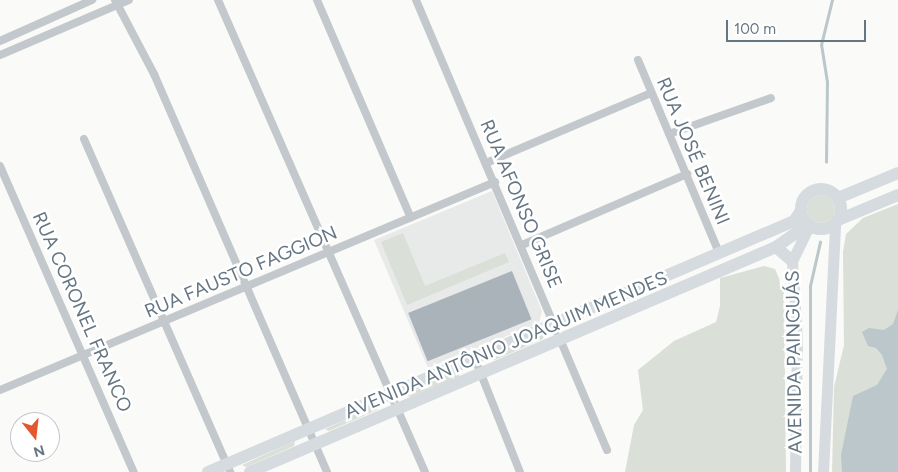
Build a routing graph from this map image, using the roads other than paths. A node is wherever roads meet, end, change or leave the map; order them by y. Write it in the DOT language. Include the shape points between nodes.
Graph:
graph roads {
  1 [pos="92,0"];
  2 [pos="129,0"];
  3 [pos="218,0"];
  4 [pos="317,0"];
  5 [pos="416,0"];
  6 [pos="116,2"];
  7 [pos="37,25"];
  8 [pos="42,37"];
  9 [pos="0,40"];
  10 [pos="0,55"];
  11 [pos="638,60"];
  12 [pos="651,93"];
  13 [pos="771,98"];
  14 [pos="670,134"];
  15 [pos="84,139"];
  16 [pos="486,163"];
  17 [pos="0,166"];
  18 [pos="898,173"];
  19 [pos="686,174"];
  20 [pos="495,182"];
  21 [pos="898,195"];
  22 [pos="838,198"];
  23 [pos="800,212"];
  24 [pos="411,218"];
  25 [pos="836,222"];
  26 [pos="808,226"];
  27 [pos="522,245"];
  28 [pos="776,247"];
  29 [pos="329,252"];
  30 [pos="719,253"];
  31 [pos="792,261"];
  32 [pos="246,288"];
  33 [pos="165,322"];
  34 [pos="555,324"];
  35 [pos="561,338"];
  36 [pos="84,357"];
  37 [pos="475,359"];
  38 [pos="480,373"];
  39 [pos="0,390"];
  40 [pos="391,394"];
  41 [pos="397,408"];
  42 [pos="309,430"];
  43 [pos="314,443"];
  44 [pos="607,450"];
  45 [pos="229,468"];
  46 [pos="134,472"];
  47 [pos="208,472"];
  48 [pos="250,472"];
  49 [pos="327,472"];
  50 [pos="425,472"];
  51 [pos="520,472"];
  52 [pos="796,472"];
  53 [pos="823,472"];
  1 -- 7 [label="street"];
  2 -- 6 [label="street"];
  3 -- 29 [label="street"];
  4 -- 24 [label="street"];
  5 -- 16 [label="street, RUA AFONSO GRISE"];
  6 -- 8 [label="street"];
  6 -- 32 [label="street" via="154,74"];
  7 -- 8 [label="street"];
  7 -- 9 [label="street"];
  8 -- 10 [label="street"];
  11 -- 12 [label="street, RUA JOSÉ BENINI"];
  12 -- 14 [label="street, RUA JOSÉ BENINI"];
  12 -- 16 [label="street"];
  13 -- 14 [label="street"];
  14 -- 19 [label="street, RUA JOSÉ BENINI"];
  15 -- 33 [label="street"];
  16 -- 20 [label="street, RUA AFONSO GRISE"];
  17 -- 36 [label="street, RUA CORONEL FRANCO"];
  18 -- 22 [label="main road"];
  19 -- 27 [label="street"];
  19 -- 30 [label="street, RUA JOSÉ BENINI"];
  20 -- 24 [label="street, RUA FAUSTO FAGGION"];
  20 -- 27 [label="street, RUA AFONSO GRISE"];
  21 -- 25 [label="main road"];
  22 -- 23 [label="main road" via="827,190 814,190 803,199"];
  22 -- 25 [label="main road" via="841,209"];
  23 -- 26 [label="main road"];
  23 -- 30 [label="main road, AVENIDA ANTÔNIO JOAQUIM MENDES" via="794,222"];
  24 -- 29 [label="street, RUA FAUSTO FAGGION"];
  25 -- 26 [label="main road" via="822,230"];
  25 -- 53 [label="main road, AVENIDA PAINGUÁS"];
  26 -- 28 [label="main road, AVENIDA ANTÔNIO JOAQUIM MENDES"];
  26 -- 31 [label="main road, AVENIDA PAINGUÁS"];
  27 -- 34 [label="street, RUA AFONSO GRISE"];
  28 -- 31 [label="main road"];
  28 -- 35 [label="main road, AVENIDA ANTÔNIO JOAQUIM MENDES"];
  29 -- 32 [label="street, RUA FAUSTO FAGGION"];
  29 -- 40 [label="street"];
  30 -- 34 [label="main road, AVENIDA ANTÔNIO JOAQUIM MENDES"];
  31 -- 52 [label="main road, AVENIDA PAINGUÁS" via="797,339"];
  32 -- 33 [label="street, RUA FAUSTO FAGGION"];
  32 -- 42 [label="street"];
  33 -- 36 [label="street, RUA FAUSTO FAGGION"];
  33 -- 45 [label="street"];
  34 -- 35 [label="street, RUA AFONSO GRISE"];
  34 -- 37 [label="main road, AVENIDA ANTÔNIO JOAQUIM MENDES"];
  35 -- 38 [label="main road, AVENIDA ANTÔNIO JOAQUIM MENDES"];
  35 -- 44 [label="street, RUA AFONSO GRISE"];
  36 -- 39 [label="street, RUA FAUSTO FAGGION"];
  36 -- 46 [label="street, RUA CORONEL FRANCO"];
  37 -- 38 [label="street"];
  37 -- 40 [label="main road, AVENIDA ANTÔNIO JOAQUIM MENDES"];
  38 -- 41 [label="main road, AVENIDA ANTÔNIO JOAQUIM MENDES"];
  38 -- 51 [label="street"];
  40 -- 41 [label="street"];
  40 -- 42 [label="main road, AVENIDA ANTÔNIO JOAQUIM MENDES"];
  41 -- 43 [label="main road, AVENIDA ANTÔNIO JOAQUIM MENDES"];
  41 -- 50 [label="street"];
  42 -- 43 [label="street"];
  42 -- 45 [label="main road, AVENIDA ANTÔNIO JOAQUIM MENDES"];
  43 -- 48 [label="main road, AVENIDA ANTÔNIO JOAQUIM MENDES"];
  43 -- 49 [label="street"];
  45 -- 47 [label="main road, AVENIDA ANTÔNIO JOAQUIM MENDES"];
}
